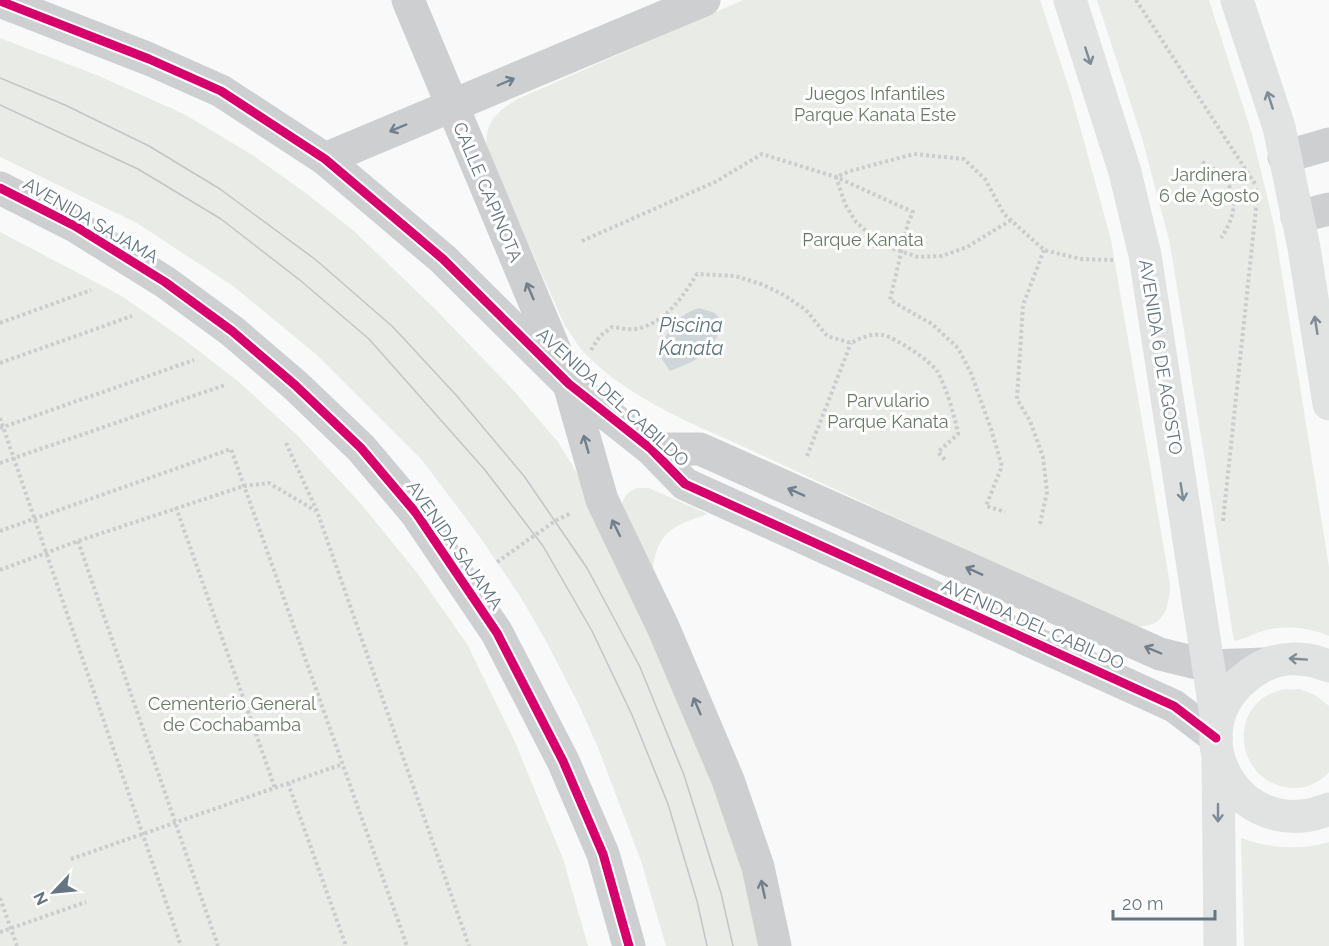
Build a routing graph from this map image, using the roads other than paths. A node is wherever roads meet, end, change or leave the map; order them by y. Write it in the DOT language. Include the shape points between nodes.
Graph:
graph roads {
  1 [pos="408,0"];
  2 [pos="704,0"];
  3 [pos="1070,0"];
  4 [pos="1237,0"];
  5 [pos="0,1"];
  6 [pos="452,105"];
  7 [pos="1329,144"];
  8 [pos="1284,157"];
  9 [pos="325,159"];
  10 [pos="0,188"];
  11 [pos="1329,208"];
  12 [pos="1297,217"];
  13 [pos="568,384"];
  14 [pos="1329,404"];
  15 [pos="651,449"];
  16 [pos="1266,664"];
  17 [pos="1209,666"];
  18 [pos="1329,666"];
  19 [pos="1217,738"];
  20 [pos="1329,809"];
  21 [pos="1295,817"];
  22 [pos="1329,817"];
  23 [pos="629,946"];
  24 [pos="775,946"];
  25 [pos="1220,946"];
  1 -- 6 [label="street, CALLE CAPINOTA"];
  6 -- 2 [label="street, one-way"];
  3 -- 17 [label="main road, AVENIDA 6 DE AGOSTO, one-way" via="1125,172 1145,255"];
  8 -- 4 [label="main road, one-way" via="1279,127"];
  5 -- 9 [label="street, AVENIDA DEL CABILDO" via="222,91"];
  6 -- 9 [label="street, one-way"];
  13 -- 6 [label="street, CALLE CAPINOTA, one-way"];
  7 -- 8 [label="street"];
  8 -- 12 [label="main road"];
  9 -- 13 [label="street, AVENIDA DEL CABILDO" via="443,259"];
  10 -- 23 [label="street, AVENIDA SAJAMA" via="85,232 165,282 232,331 361,448 417,513 497,633 563,761 603,854"];
  11 -- 12 [label="street"];
  14 -- 12 [label="main road, one-way"];
  13 -- 15 [label="street, AVENIDA DEL CABILDO"];
  24 -- 13 [label="street, one-way" via="758,867 728,780 663,627 603,500"];
  17 -- 15 [label="street, AVENIDA DEL CABILDO, one-way" via="1160,654 700,449"];
  15 -- 19 [label="street, AVENIDA DEL CABILDO" via="685,484 1174,706"];
  16 -- 17 [label="street, AVENIDA DEL CABILDO"];
  18 -- 16 [label="main road, one-way" via="1293,658"];
  16 -- 19 [label="main road" via="1244,677 1227,696"];
  17 -- 19 [label="main road, AVENIDA 6 DE AGOSTO"];
  19 -- 21 [label="main road" via="1225,775 1243,797 1263,810"];
  19 -- 25 [label="main road, AVENIDA 6 DE AGOSTO, one-way"];
  20 -- 21 [label="main road"];
  21 -- 22 [label="street"];
}
